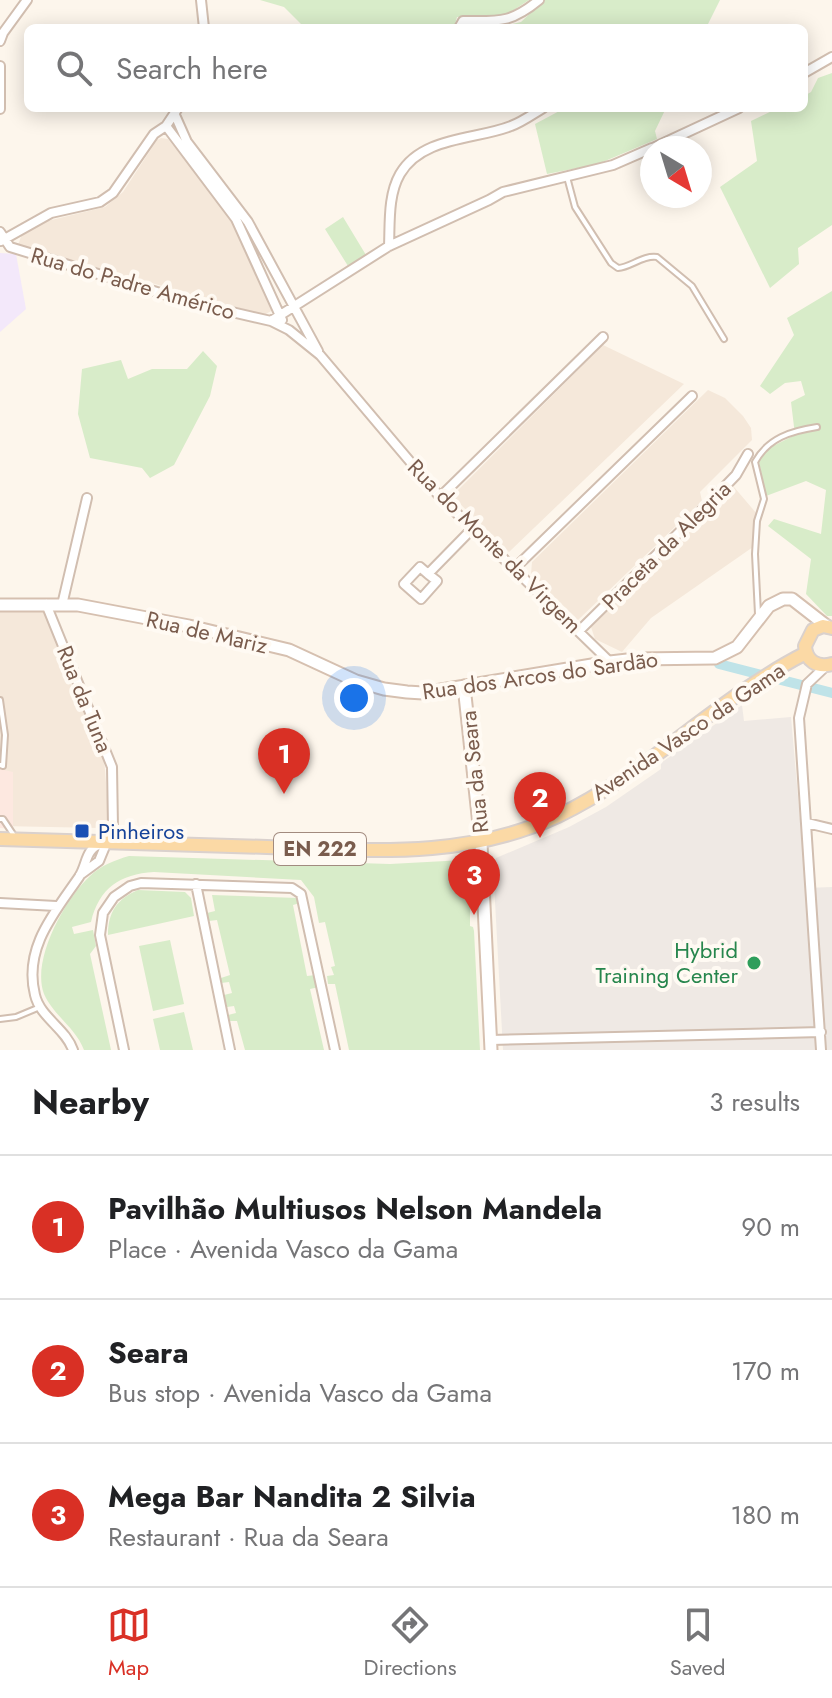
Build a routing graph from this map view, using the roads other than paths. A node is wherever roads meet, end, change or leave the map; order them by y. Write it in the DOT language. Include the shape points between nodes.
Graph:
graph roads {
  1 [pos="27,0"];
  2 [pos="201,0"];
  3 [pos="539,0"];
  4 [pos="204,24"];
  5 [pos="461,24"];
  6 [pos="0,41"];
  7 [pos="832,57"];
  8 [pos="0,66"];
  9 [pos="808,71"];
  10 [pos="0,109"];
  11 [pos="177,112"];
  12 [pos="536,112"];
  13 [pos="730,112"];
  14 [pos="166,126"];
  15 [pos="678,136"];
  16 [pos="640,153"];
  17 [pos="567,177"];
  18 [pos="221,191"];
  19 [pos="1,237"];
  20 [pos="389,246"];
  21 [pos="295,307"];
  22 [pos="275,319"];
  23 [pos="603,337"];
  24 [pos="724,339"];
  25 [pos="320,355"];
  26 [pos="692,396"];
  27 [pos="817,427"];
  28 [pos="748,454"];
  29 [pos="440,497"];
  30 [pos="87,498"];
  31 [pos="473,528"];
  32 [pos="514,569"];
  33 [pos="428,574"];
  34 [pos="792,599"];
  35 [pos="46,604"];
  36 [pos="0,605"];
  37 [pos="62,605"];
  38 [pos="758,622"];
  39 [pos="830,627"];
  40 [pos="579,631"];
  41 [pos="809,634"];
  42 [pos="806,653"];
  43 [pos="610,662"];
  44 [pos="829,665"];
  45 [pos="464,686"];
  46 [pos="407,692"];
  47 [pos="0,700"];
  48 [pos="0,765"];
  49 [pos="0,819"];
  50 [pos="807,823"];
  51 [pos="832,829"];
  52 [pos="0,839"];
  53 [pos="16,839"];
  54 [pos="106,842"];
  55 [pos="481,843"];
  56 [pos="196,884"];
  57 [pos="0,903"];
  58 [pos="56,906"];
  59 [pos="40,1007"];
  60 [pos="0,1019"];
  61 [pos="832,1028"];
  62 [pos="821,1032"];
  63 [pos="832,1039"];
  64 [pos="491,1045"];
  65 [pos="73,1050"];
  66 [pos="124,1050"];
  67 [pos="230,1050"];
  68 [pos="335,1050"];
  69 [pos="821,1050"];
  1 -- 6 [label="street"];
  2 -- 4 [label="street"];
  3 -- 5 [label="street" via="510,20"];
  7 -- 9 [label="street"];
  8 -- 10 [label="street"];
  11 -- 14 [label="street"];
  11 -- 18 [label="street" via="187,142"];
  12 -- 20 [label="street" via="510,126 421,152 409,161 391,202"];
  13 -- 15 [label="street"];
  14 -- 18 [label="street"];
  14 -- 19 [label="street" via="100,202 51,213"];
  16 -- 17 [label="street"];
  17 -- 20 [label="street" via="503,192"];
  17 -- 24 [label="lane" via="575,207 611,263 626,267 657,257 692,286"];
  18 -- 21 [label="street" via="248,222"];
  18 -- 22 [label="street"];
  19 -- 22 [label="street, Rua do Padre Américo" via="10,247 193,303"];
  20 -- 21 [label="street"];
  21 -- 22 [label="street"];
  21 -- 25 [label="street"];
  22 -- 25 [label="street"];
  23 -- 29 [label="street"];
  25 -- 29 [label="street, Rua do Monte da Virgem"];
  26 -- 32 [label="street"];
  27 -- 38 [label="lane" via="773,442 755,462 764,499 755,554"];
  28 -- 40 [label="street, Praceta da Alegria" via="736,475"];
  29 -- 31 [label="street, Rua do Monte da Virgem"];
  30 -- 37 [label="street"];
  31 -- 32 [label="street, Rua do Monte da Virgem"];
  31 -- 33 [label="street"];
  32 -- 40 [label="street, Rua do Monte da Virgem"];
  34 -- 38 [label="main road, Rua dos Arcos do Sardão" via="769,606"];
  34 -- 39 [label="main road"];
  34 -- 41 [label="main road"];
  35 -- 36 [label="main road, Rua de Mariz"];
  35 -- 37 [label="main road, Rua de Mariz"];
  35 -- 54 [label="street, Rua da Tuna" via="112,767 113,827"];
  37 -- 46 [label="main road, Rua de Mariz" via="189,626 289,650 356,681"];
  38 -- 43 [label="main road, Rua dos Arcos do Sardão" via="737,647 715,658"];
  39 -- 41 [label="main road"];
  40 -- 43 [label="street, Rua do Monte da Virgem"];
  41 -- 42 [label="main road, Avenida Vasco da Gama"];
  42 -- 44 [label="main road, Avenida Vasco da Gama" via="814,663"];
  42 -- 55 [label="main road, Avenida Vasco da Gama / EN 222" via="745,689 602,792 532,827"];
  43 -- 45 [label="main road, Rua dos Arcos do Sardão"];
  44 -- 50 [label="street" via="807,684 799,718"];
  45 -- 46 [label="main road, Rua dos Arcos do Sardão"];
  45 -- 55 [label="main road, Rua da Seara"];
  47 -- 48 [label="lane" via="5,735"];
  49 -- 53 [label="lane"];
  50 -- 51 [label="street"];
  50 -- 62 [label="street"];
  52 -- 53 [label="main road, Avenida Vasco da Gama / EN 222"];
  53 -- 54 [label="main road, Avenida Vasco da Gama / EN 222"];
  54 -- 55 [label="main road, Avenida Vasco da Gama / EN 222" via="395,850"];
  54 -- 58 [label="street" via="99,861 80,875"];
  55 -- 64 [label="main road, Rua da Seara"];
  56 -- 66 [label="street" via="137,884 114,897 103,913 101,945"];
  56 -- 67 [label="street"];
  56 -- 68 [label="street" via="292,888 301,894"];
  57 -- 58 [label="street"];
  58 -- 59 [label="street" via="37,949 33,987"];
  59 -- 60 [label="lane"];
  59 -- 65 [label="street"];
  61 -- 62 [label="street"];
  62 -- 63 [label="street"];
  62 -- 64 [label="street"];
  62 -- 69 [label="street"];
}
